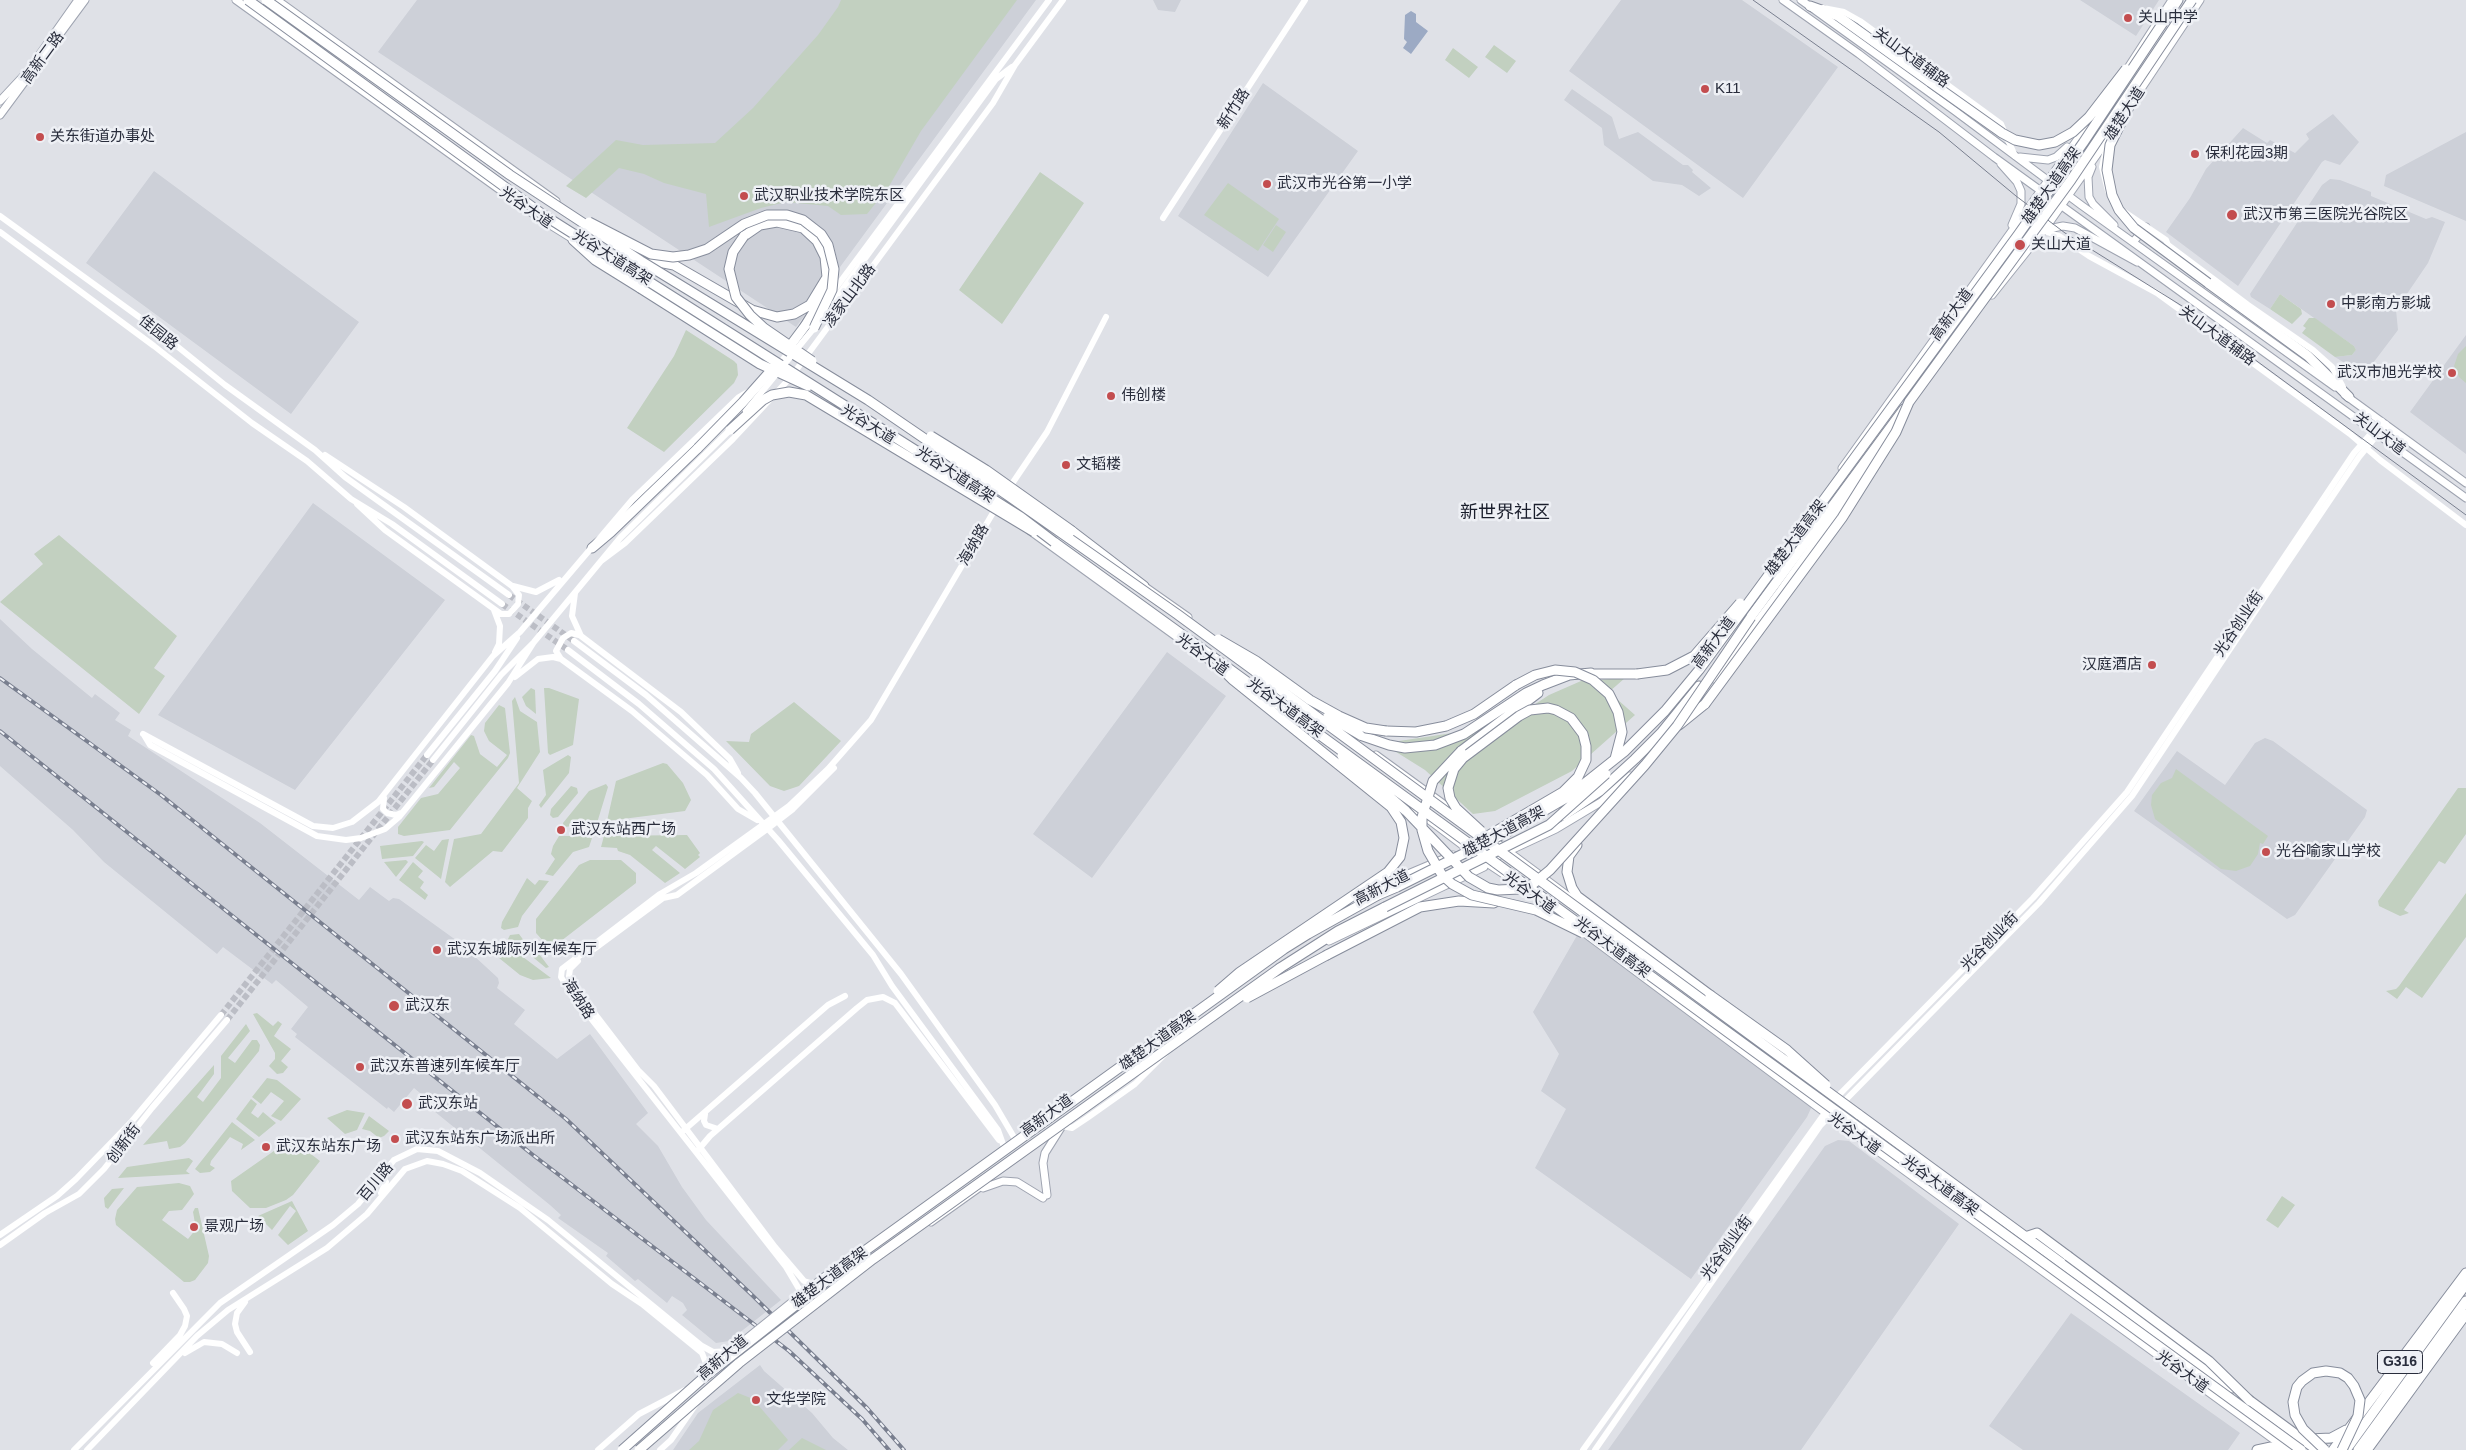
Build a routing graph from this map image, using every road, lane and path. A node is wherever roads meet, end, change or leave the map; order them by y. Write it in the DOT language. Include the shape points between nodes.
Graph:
graph roads {
  1 [pos="78,0"];
  2 [pos="85,0"];
  3 [pos="236,0"];
  4 [pos="248,0"];
  5 [pos="266,0"];
  6 [pos="277,0"];
  7 [pos="1049,0"];
  8 [pos="1063,0"];
  9 [pos="1305,0"];
  10 [pos="1783,0"];
  11 [pos="1801,0"];
  12 [pos="2172,0"];
  13 [pos="2178,0"];
  14 [pos="2193,0"];
  15 [pos="2200,0"];
  16 [pos="1810,6"];
  17 [pos="2162,24"];
  18 [pos="1015,65"];
  19 [pos="0,101"];
  20 [pos="0,115"];
  21 [pos="2111,135"];
  22 [pos="2075,140"];
  23 [pos="2098,154"];
  24 [pos="2015,156"];
  25 [pos="1994,157"];
  26 [pos="2048,180"];
  27 [pos="2041,189"];
  28 [pos="2068,195"];
  29 [pos="2062,204"];
  30 [pos="571,213"];
  31 [pos="2024,213"];
  32 [pos="0,216"];
  33 [pos="1163,218"];
  34 [pos="2146,227"];
  35 [pos="2045,228"];
  36 [pos="0,232"];
  37 [pos="574,240"];
  38 [pos="2133,242"];
  39 [pos="2168,245"];
  40 [pos="2003,246"];
  41 [pos="642,259"];
  42 [pos="2158,259"];
  43 [pos="2151,268"];
  44 [pos="827,277"];
  45 [pos="1106,317"];
  46 [pos="814,328"];
  47 [pos="787,353"];
  48 [pos="802,361"];
  49 [pos="777,367"];
  50 [pos="825,373"];
  51 [pos="791,377"];
  52 [pos="831,395"];
  53 [pos="2349,397"];
  54 [pos="868,400"];
  55 [pos="1909,402"];
  56 [pos="2384,422"];
  57 [pos="730,430"];
  58 [pos="2376,431"];
  59 [pos="2364,446"];
  60 [pos="315,450"];
  61 [pos="2466,483"];
  62 [pos="1006,491"];
  63 [pos="2466,498"];
  64 [pos="351,499"];
  65 [pos="996,506"];
  66 [pos="2466,525"];
  67 [pos="1802,528"];
  68 [pos="1054,542"];
  69 [pos="592,548"];
  70 [pos="601,561"];
  71 [pos="566,576"];
  72 [pos="512,586"];
  73 [pos="1144,586"];
  74 [pos="575,591"];
  75 [pos="509,595"];
  76 [pos="502,604"];
  77 [pos="493,609"];
  78 [pos="1177,614"];
  79 [pos="1751,616"];
  80 [pos="520,632"];
  81 [pos="580,636"];
  82 [pos="574,641"];
  83 [pos="534,642"];
  84 [pos="568,650"];
  85 [pos="1202,650"];
  86 [pos="493,656"];
  87 [pos="562,660"];
  88 [pos="1591,673"];
  89 [pos="508,683"];
  90 [pos="1292,714"];
  91 [pos="1666,736"];
  92 [pos="427,755"];
  93 [pos="433,760"];
  94 [pos="741,778"];
  95 [pos="384,794"];
  96 [pos="403,813"];
  97 [pos="775,819"];
  98 [pos="1549,825"];
  99 [pos="765,826"];
  100 [pos="1584,834"];
  101 [pos="1490,838"];
  102 [pos="1467,848"];
  103 [pos="1509,852"];
  104 [pos="1485,862"];
  105 [pos="1542,882"];
  106 [pos="1397,887"];
  107 [pos="1504,904"];
  108 [pos="1616,952"];
  109 [pos="845,996"];
  110 [pos="1179,1025"];
  111 [pos="1171,1046"];
  112 [pos="1836,1098"];
  113 [pos="1842,1104"];
  114 [pos="706,1113"];
  115 [pos="1827,1114"];
  116 [pos="1858,1114"];
  117 [pos="1062,1126"];
  118 [pos="718,1129"];
  119 [pos="684,1131"];
  120 [pos="1015,1139"];
  121 [pos="1004,1147"];
  122 [pos="698,1150"];
  123 [pos="372,1188"];
  124 [pos="978,1190"];
  125 [pos="375,1205"];
  126 [pos="907,1217"];
  127 [pos="918,1230"];
  128 [pos="0,1235"];
  129 [pos="2028,1236"];
  130 [pos="0,1245"];
  131 [pos="2466,1273"];
  132 [pos="814,1284"];
  133 [pos="2466,1284"];
  134 [pos="173,1293"];
  135 [pos="802,1294"];
  136 [pos="248,1299"];
  137 [pos="2466,1301"];
  138 [pos="2466,1314"];
  139 [pos="733,1350"];
  140 [pos="250,1352"];
  141 [pos="237,1353"];
  142 [pos="178,1358"];
  143 [pos="705,1373"];
  144 [pos="146,1377"];
  145 [pos="685,1390"];
  146 [pos="2250,1401"];
  147 [pos="696,1403"];
  148 [pos="683,1411"];
  149 [pos="2352,1425"];
  150 [pos="2296,1433"];
  151 [pos="635,1439"];
  152 [pos="2286,1449"];
  153 [pos="74,1450"];
  154 [pos="87,1450"];
  155 [pos="598,1450"];
  156 [pos="618,1450"];
  157 [pos="622,1450"];
  158 [pos="639,1450"];
  159 [pos="644,1450"];
  160 [pos="660,1450"];
  161 [pos="1583,1450"];
  162 [pos="1595,1450"];
  163 [pos="2257,1450"];
  164 [pos="2301,1450"];
  165 [pos="2318,1450"];
  166 [pos="2325,1450"];
  167 [pos="2333,1450"];
  168 [pos="2342,1450"];
  169 [pos="2346,1450"];
  170 [pos="2358,1450"];
  171 [pos="2367,1450"];
  1 -- 19 [label="main road, 高新二路" via="28,71"];
  2 -- 20 [label="main road, 高新二路"];
  3 -- 37 [label="main road, 光谷大道"];
  4 -- 52 [label="highway, 光谷大道高架, bridge" via="542,214"];
  5 -- 30 [label="highway, 光谷大道高架, bridge" via="510,175"];
  6 -- 41 [label="main road, 光谷大道"];
  7 -- 47 [label="main road"];
  8 -- 18 [label="main road, 凌家山北路"];
  9 -- 33 [label="main road, 新竹路"];
  10 -- 25 [label="main road, 关山大道"];
  11 -- 16 [label="main road, 关山大道"];
  12 -- 22 [label="main road, 雄楚大道" via="2115,87"];
  13 -- 17 [label="highway, 雄楚大道高架"];
  14 -- 53 [label="highway, bridge" via="2110,145 2107,170 2112,195 2124,216 2146,238 2308,356"];
  14 -- 55 [label="highway, 雄楚大道高架, bridge" via="2071,180"];
  15 -- 21 [label="main road, 雄楚大道"];
  16 -- 17 [label="highway, bridge" via="1838,16 2016,140 2039,145 2055,142 2073,132 2089,117"];
  16 -- 24 [label="main road, 关山大道"];
  16 -- 24 [label="main road, 关山大道辅路" via="1835,9 1860,21 2001,124"];
  17 -- 67 [label="highway, 雄楚大道高架, bridge" via="2062,175"];
  18 -- 46 [label="main road, bridge" via="996,80"];
  18 -- 48 [label="main road, 凌家山北路" via="993,103"];
  21 -- 23 [label="main road, 雄楚大道"];
  21 -- 34 [label="main road" via="2102,166 2106,188 2120,208"];
  22 -- 24 [label="main road" via="2048,160"];
  22 -- 26 [label="main road, 雄楚大道"];
  23 -- 28 [label="main road, 雄楚大道"];
  23 -- 38 [label="main road" via="2088,177 2093,204"];
  24 -- 26 [label="main road, 关山大道"];
  25 -- 27 [label="main road, 关山大道"];
  25 -- 40 [label="main road" via="2021,191 2021,204"];
  26 -- 27 [label="main road, 雄楚大道"];
  26 -- 28 [label="main road, 关山大道"];
  27 -- 29 [label="main road, 关山大道"];
  27 -- 31 [label="main road, 雄楚大道"];
  28 -- 29 [label="main road, 雄楚大道"];
  28 -- 38 [label="main road, 关山大道"];
  29 -- 35 [label="main road, 雄楚大道"];
  29 -- 43 [label="main road, 关山大道"];
  30 -- 46 [label="highway, bridge" via="643,250 665,256 696,253 716,244 744,224 767,215 787,215 803,220 821,234 828,245 834,269 832,290"];
  30 -- 50 [label="highway, 光谷大道高架, bridge" via="634,256"];
  31 -- 40 [label="main road, 高新大道"];
  32 -- 60 [label="main road, 佳园路"];
  34 -- 38 [label="main road"];
  34 -- 39 [label="main road" via="2166,240"];
  35 -- 43 [label="main road" via="2074,228 2123,257"];
  35 -- 59 [label="main road, 关山大道辅路" via="2157,293"];
  35 -- 91 [label="main road, 高新大道" via="1930,379 1780,591"];
  36 -- 64 [label="main road, 佳园路" via="307,461"];
  37 -- 49 [label="main road, 光谷大道"];
  37 -- 52 [label="highway, bridge" via="595,260 760,364"];
  38 -- 42 [label="main road, 关山大道"];
  39 -- 42 [label="main road"];
  39 -- 53 [label="main road" via="2313,350 2332,367"];
  40 -- 101 [label="main road, 高新大道" via="1670,702 1631,742 1591,776"];
  41 -- 44 [label="highway, bridge" via="674,265 752,310 777,316 794,314 810,305"];
  41 -- 47 [label="main road, 光谷大道" via="781,345"];
  42 -- 53 [label="main road, 关山大道"];
  43 -- 58 [label="main road, 关山大道"];
  44 -- 50 [label="highway, bridge" via="825,257 817,241 803,228 787,222 769,223 752,229 737,244 729,269 736,297 750,315"];
  44 -- 69 [label="highway, bridge" via="816,310 756,388"];
  45 -- 62 [label="main road, 海纳路" via="1047,432"];
  46 -- 57 [label="main road, bridge"];
  47 -- 48 [label="main road, 光谷大道"];
  47 -- 49 [label="main road"];
  48 -- 51 [label="main road, 凌家山北路"];
  48 -- 62 [label="main road, 光谷大道"];
  49 -- 51 [label="main road, 光谷大道"];
  49 -- 69 [label="main road" via="756,387 739,397 632,500"];
  50 -- 54 [label="highway, 光谷大道高架, bridge"];
  51 -- 65 [label="main road, 光谷大道"];
  51 -- 70 [label="main road, 凌家山北路" via="733,439 625,543"];
  52 -- 68 [label="highway, 光谷大道高架, bridge" via="1021,517"];
  53 -- 56 [label="main road, 关山大道"];
  54 -- 73 [label="highway, bridge" via="986,470 1072,530"];
  54 -- 78 [label="highway, 光谷大道高架, bridge"];
  55 -- 79 [label="highway, 雄楚大道高架, bridge"];
  55 -- 91 [label="highway, bridge" via="1896,432 1842,518 1705,704"];
  56 -- 58 [label="main road, 光谷创业街"];
  56 -- 61 [label="main road, 关山大道"];
  57 -- 68 [label="highway, bridge" via="772,395 788,392 806,395 1016,523"];
  57 -- 70 [label="main road" via="644,513"];
  58 -- 59 [label="main road, 光谷创业街"];
  58 -- 63 [label="main road, 关山大道"];
  59 -- 66 [label="main road, 关山大道辅路"];
  59 -- 112 [label="main road, 光谷创业街" via="2126,792 2033,898"];
  59 -- 113 [label="main road, 光谷创业街" via="2132,796 2039,903"];
  60 -- 72 [label="main road" via="404,506"];
  60 -- 75 [label="main road" via="345,477"];
  62 -- 65 [label="main road, 海纳路"];
  62 -- 73 [label="main road, 光谷大道"];
  64 -- 76 [label="main road" via="392,524"];
  64 -- 77 [label="main road" via="386,530"];
  65 -- 97 [label="main road, 海纳路" via="871,720 832,771 793,809"];
  65 -- 102 [label="main road, 光谷大道" via="1334,748"];
  67 -- 88 [label="highway, bridge" via="1694,656 1657,672"];
  67 -- 106 [label="highway, 雄楚大道高架, bridge" via="1678,696 1624,752 1593,779 1543,812"];
  68 -- 85 [label="highway, 光谷大道高架"];
  69 -- 71 [label="main road"];
  70 -- 74 [label="main road"];
  71 -- 72 [label="main road" via="536,592"];
  71 -- 80 [label="main road"];
  72 -- 77 [label="main road" via="520,595 518,604 506,615"];
  73 -- 101 [label="main road, 光谷大道"];
  74 -- 81 [label="main road" via="572,616"];
  74 -- 83 [label="main road"];
  77 -- 86 [label="main road" via="500,626 500,644"];
  78 -- 88 [label="highway, bridge" via="1348,729 1389,745 1414,748 1450,740 1542,685 1569,675"];
  78 -- 98 [label="highway, bridge" via="1256,661 1310,700 1353,722 1377,730 1416,732 1446,726 1474,714 1516,685 1545,672 1566,670 1593,680 1609,694 1618,712 1622,732 1619,752 1597,784"];
  78 -- 105 [label="highway, 光谷大道高架, bridge"];
  79 -- 98 [label="highway, 雄楚大道高架, bridge" via="1661,733 1600,791"];
  79 -- 100 [label="highway, bridge" via="1677,726 1646,766"];
  80 -- 86 [label="main road"];
  80 -- 92 [label="main road" via="511,650"];
  81 -- 87 [label="main road" via="571,632 563,638 556,652"];
  81 -- 94 [label="main road" via="681,712 730,759"];
  82 -- 94 [label="main road" via="646,695"];
  83 -- 89 [label="main road"];
  83 -- 93 [label="main road" via="501,675"];
  84 -- 99 [label="main road" via="714,769"];
  85 -- 90 [label="highway, 光谷大道高架, bridge"];
  85 -- 110 [label="highway, bridge" via="1233,680 1391,807 1401,822 1404,838 1400,857 1388,872 1240,972"];
  86 -- 95 [label="main road"];
  87 -- 89 [label="main road" via="553,657 538,659"];
  87 -- 99 [label="main road" via="632,711 707,776 738,808"];
  88 -- 107 [label="highway, bridge" via="1566,680 1530,698 1450,760 1429,790 1422,830 1428,851 1442,875 1472,895"];
  89 -- 96 [label="main road"];
  90 -- 100 [label="highway, bridge" via="1406,811 1469,877 1488,888 1509,891 1533,884"];
  90 -- 108 [label="highway, 光谷大道高架, bridge"];
  91 -- 103 [label="main road, 高新大道" via="1601,802"];
  94 -- 97 [label="main road"];
  95 -- 96 [label="main road" via="382,804 387,813"];
  95 -- 96 [label="main road" via="369,811 352,822 333,828 313,826 143,734 150,745 317,836 346,840 362,838 385,829"];
  97 -- 99 [label="main road, 海纳路"];
  97 -- 120 [label="main road" via="901,974 995,1105"];
  98 -- 111 [label="highway, 雄楚大道高架, bridge" via="1308,948"];
  99 -- 119 [label="main road, 海纳路" via="660,894 562,970 561,977 571,993"];
  99 -- 121 [label="main road" via="874,955 892,986 998,1130"];
  100 -- 116 [label="highway, bridge" via="1568,862 1569,880 1577,896 1787,1050"];
  101 -- 102 [label="main road, 高新大道"];
  101 -- 103 [label="main road, 光谷大道"];
  102 -- 104 [label="main road, 光谷大道"];
  102 -- 120 [label="main road, 高新大道" via="1375,888 1303,933"];
  103 -- 104 [label="main road, 高新大道"];
  103 -- 112 [label="main road, 光谷大道" via="1826,1087"];
  104 -- 111 [label="main road, 高新大道" via="1484,867 1331,940"];
  104 -- 115 [label="main road, 光谷大道"];
  105 -- 106 [label="highway, bridge" via="1490,839 1483,832 1468,820 1456,808 1448,788 1454,769 1463,758 1519,716 1530,710 1548,708 1571,718 1583,734 1587,754 1578,777 1563,792 1539,807 1489,835 1480,840 1472,845"];
  105 -- 116 [label="highway, 光谷大道高架, bridge"];
  106 -- 110 [label="highway, 雄楚大道高架, bridge" via="1308,934"];
  107 -- 108 [label="highway, bridge" via="1548,914"];
  107 -- 111 [label="highway, bridge" via="1446,902 1409,911 1248,997"];
  108 -- 164 [label="highway, 光谷大道高架, bridge"];
  109 -- 114 [label="main road" via="828,1005"];
  110 -- 151 [label="highway, 雄楚大道高架, bridge" via="795,1304 702,1379"];
  111 -- 117 [label="main road, 高新大道"];
  111 -- 148 [label="highway, 雄楚大道高架, bridge" via="873,1259"];
  112 -- 113 [label="main road, 光谷大道"];
  112 -- 115 [label="main road, 光谷创业街"];
  113 -- 115 [label="main road, 光谷创业街"];
  113 -- 129 [label="main road" via="1862,1112"];
  114 -- 118 [label="main road" via="706,1125"];
  114 -- 119 [label="main road"];
  115 -- 152 [label="main road, 光谷大道"];
  115 -- 161 [label="main road, 光谷创业街"];
  115 -- 162 [label="main road, 光谷创业街"];
  116 -- 146 [label="highway, 光谷大道高架, bridge"];
  117 -- 124 [label="main road, 高新大道"];
  117 -- 124 [label="main road" via="1045,1153 1045,1196 1022,1184 1007,1181"];
  118 -- 121 [label="main road" via="867,1000 883,997 895,1003"];
  118 -- 122 [label="main road"];
  119 -- 122 [label="main road, 海纳路"];
  120 -- 121 [label="main road, 高新大道"];
  121 -- 126 [label="main road, 高新大道"];
  122 -- 132 [label="main road, 海纳路" via="804,1281"];
  122 -- 135 [label="main road, 海纳路" via="786,1267"];
  123 -- 125 [label="main road" via="383,1180 386,1182"];
  123 -- 139 [label="main road, 百川路" via="394,1160 407,1152 423,1149 446,1154 516,1196 707,1349 720,1354"];
  123 -- 144 [label="main road, 百川路" via="333,1225 220,1303"];
  124 -- 127 [label="main road, 高新大道"];
  125 -- 136 [label="main road, 百川路" via="327,1248"];
  125 -- 143 [label="main road, 百川路" via="400,1175 412,1166 434,1161 462,1171 520,1208 702,1353 707,1366"];
  126 -- 127 [label="main road" via="921,1217"];
  126 -- 132 [label="main road, 高新大道"];
  127 -- 147 [label="main road, 高新大道, bridge"];
  128 -- 130 [label="main road, 创新街" via="76,1179 224,1018 104,1169 79,1194"];
  129 -- 146 [label="highway, bridge" via="2036,1233 2068,1256 2209,1361"];
  129 -- 150 [label="main road"];
  131 -- 149 [label="highway, G316"];
  132 -- 135 [label="main road, 高新大道"];
  133 -- 169 [label="highway"];
  134 -- 144 [label="main road" via="187,1316 186,1326 150,1367"];
  135 -- 139 [label="main road, 高新大道, bridge"];
  136 -- 140 [label="main road" via="237,1313 235,1324"];
  136 -- 142 [label="main road, 百川路" via="228,1310 197,1336"];
  137 -- 170 [label="highway"];
  138 -- 171 [label="highway, G316"];
  139 -- 143 [label="main road, 高新大道"];
  141 -- 142 [label="main road" via="222,1344 204,1342"];
  142 -- 154 [label="main road, 百川路"];
  143 -- 145 [label="main road, 高新大道"];
  144 -- 153 [label="main road, 百川路"];
  145 -- 155 [label="main road" via="639,1414"];
  145 -- 156 [label="main road, 高新大道"];
  146 -- 165 [label="highway, 光谷大道高架"];
  147 -- 159 [label="main road, 高新大道"];
  147 -- 160 [label="main road" via="671,1440"];
  148 -- 158 [label="highway, 雄楚大道高架, bridge"];
  148 -- 159 [label="highway, bridge"];
  149 -- 150 [label="highway" via="2331,1438 2311,1440"];
  149 -- 167 [label="highway, G316"];
  150 -- 165 [label="main road"];
  151 -- 156 [label="highway, bridge"];
  151 -- 157 [label="highway, 雄楚大道高架, bridge"];
  152 -- 163 [label="highway" via="2271,1447"];
  166 -- 168 [label="highway, bridge" via="2303,1429 2295,1415 2293,1402 2302,1381 2313,1373 2326,1371 2348,1378 2360,1400 2358,1416"];
}
